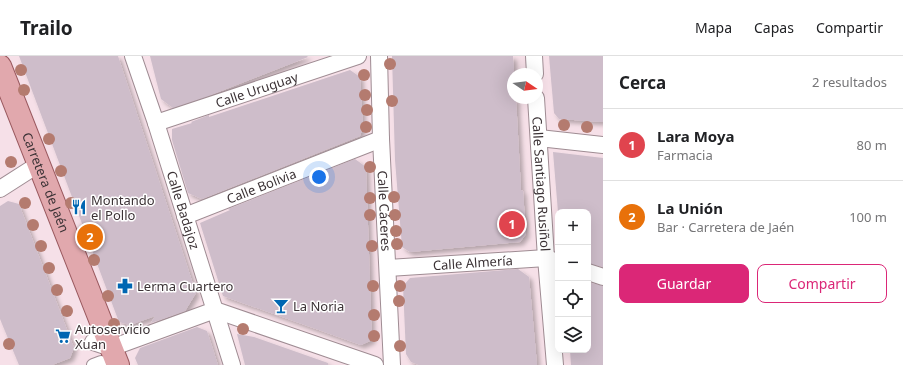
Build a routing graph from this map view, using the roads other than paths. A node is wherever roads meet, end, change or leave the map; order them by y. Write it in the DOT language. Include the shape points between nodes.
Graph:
graph roads {
  1 [pos="133,56"];
  2 [pos="358,56"];
  3 [pos="379,56"];
  4 [pos="534,56"];
  5 [pos="0,66"];
  6 [pos="535,68"];
  7 [pos="0,104"];
  8 [pos="536,104"];
  9 [pos="156,122"];
  10 [pos="539,138"];
  11 [pos="381,139"];
  12 [pos="603,145"];
  13 [pos="32,168"];
  14 [pos="0,190"];
  15 [pos="185,216"];
  16 [pos="552,260"];
  17 [pos="388,268"];
  18 [pos="591,273"];
  19 [pos="603,277"];
  20 [pos="215,310"];
  21 [pos="103,358"];
  22 [pos="232,365"];
  23 [pos="375,365"];
  24 [pos="392,365"];
  25 [pos="555,365"];
  1 -- 9 [label="street, Calle Badajoz"];
  2 -- 9 [label="street, Calle Uruguay"];
  3 -- 11 [label="street, Calle Cáceres"];
  4 -- 6 [label="street"];
  5 -- 13 [label="main road, Carretera de Jaén"];
  7 -- 13 [label="main road, Carretera de Jaén"];
  8 -- 10 [label="street, Calle Santiago Rusiñol"];
  9 -- 15 [label="street, Calle Badajoz"];
  10 -- 12 [label="street"];
  10 -- 16 [label="street, Calle Santiago Rusiñol"];
  11 -- 15 [label="street, Calle Bolivia"];
  11 -- 17 [label="street, Calle Cáceres"];
  13 -- 14 [label="street"];
  13 -- 21 [label="main road, Carretera de Jaén"];
  15 -- 20 [label="street, Calle Badajoz"];
  16 -- 17 [label="street, Calle Almería"];
  16 -- 25 [label="street, Calle Santiago Rusiñol"];
  17 -- 24 [label="street, Calle Cáceres"];
  18 -- 19 [label="street"];
  20 -- 21 [label="street"];
  20 -- 22 [label="street, Calle Badajoz"];
  20 -- 23 [label="street"];
}
